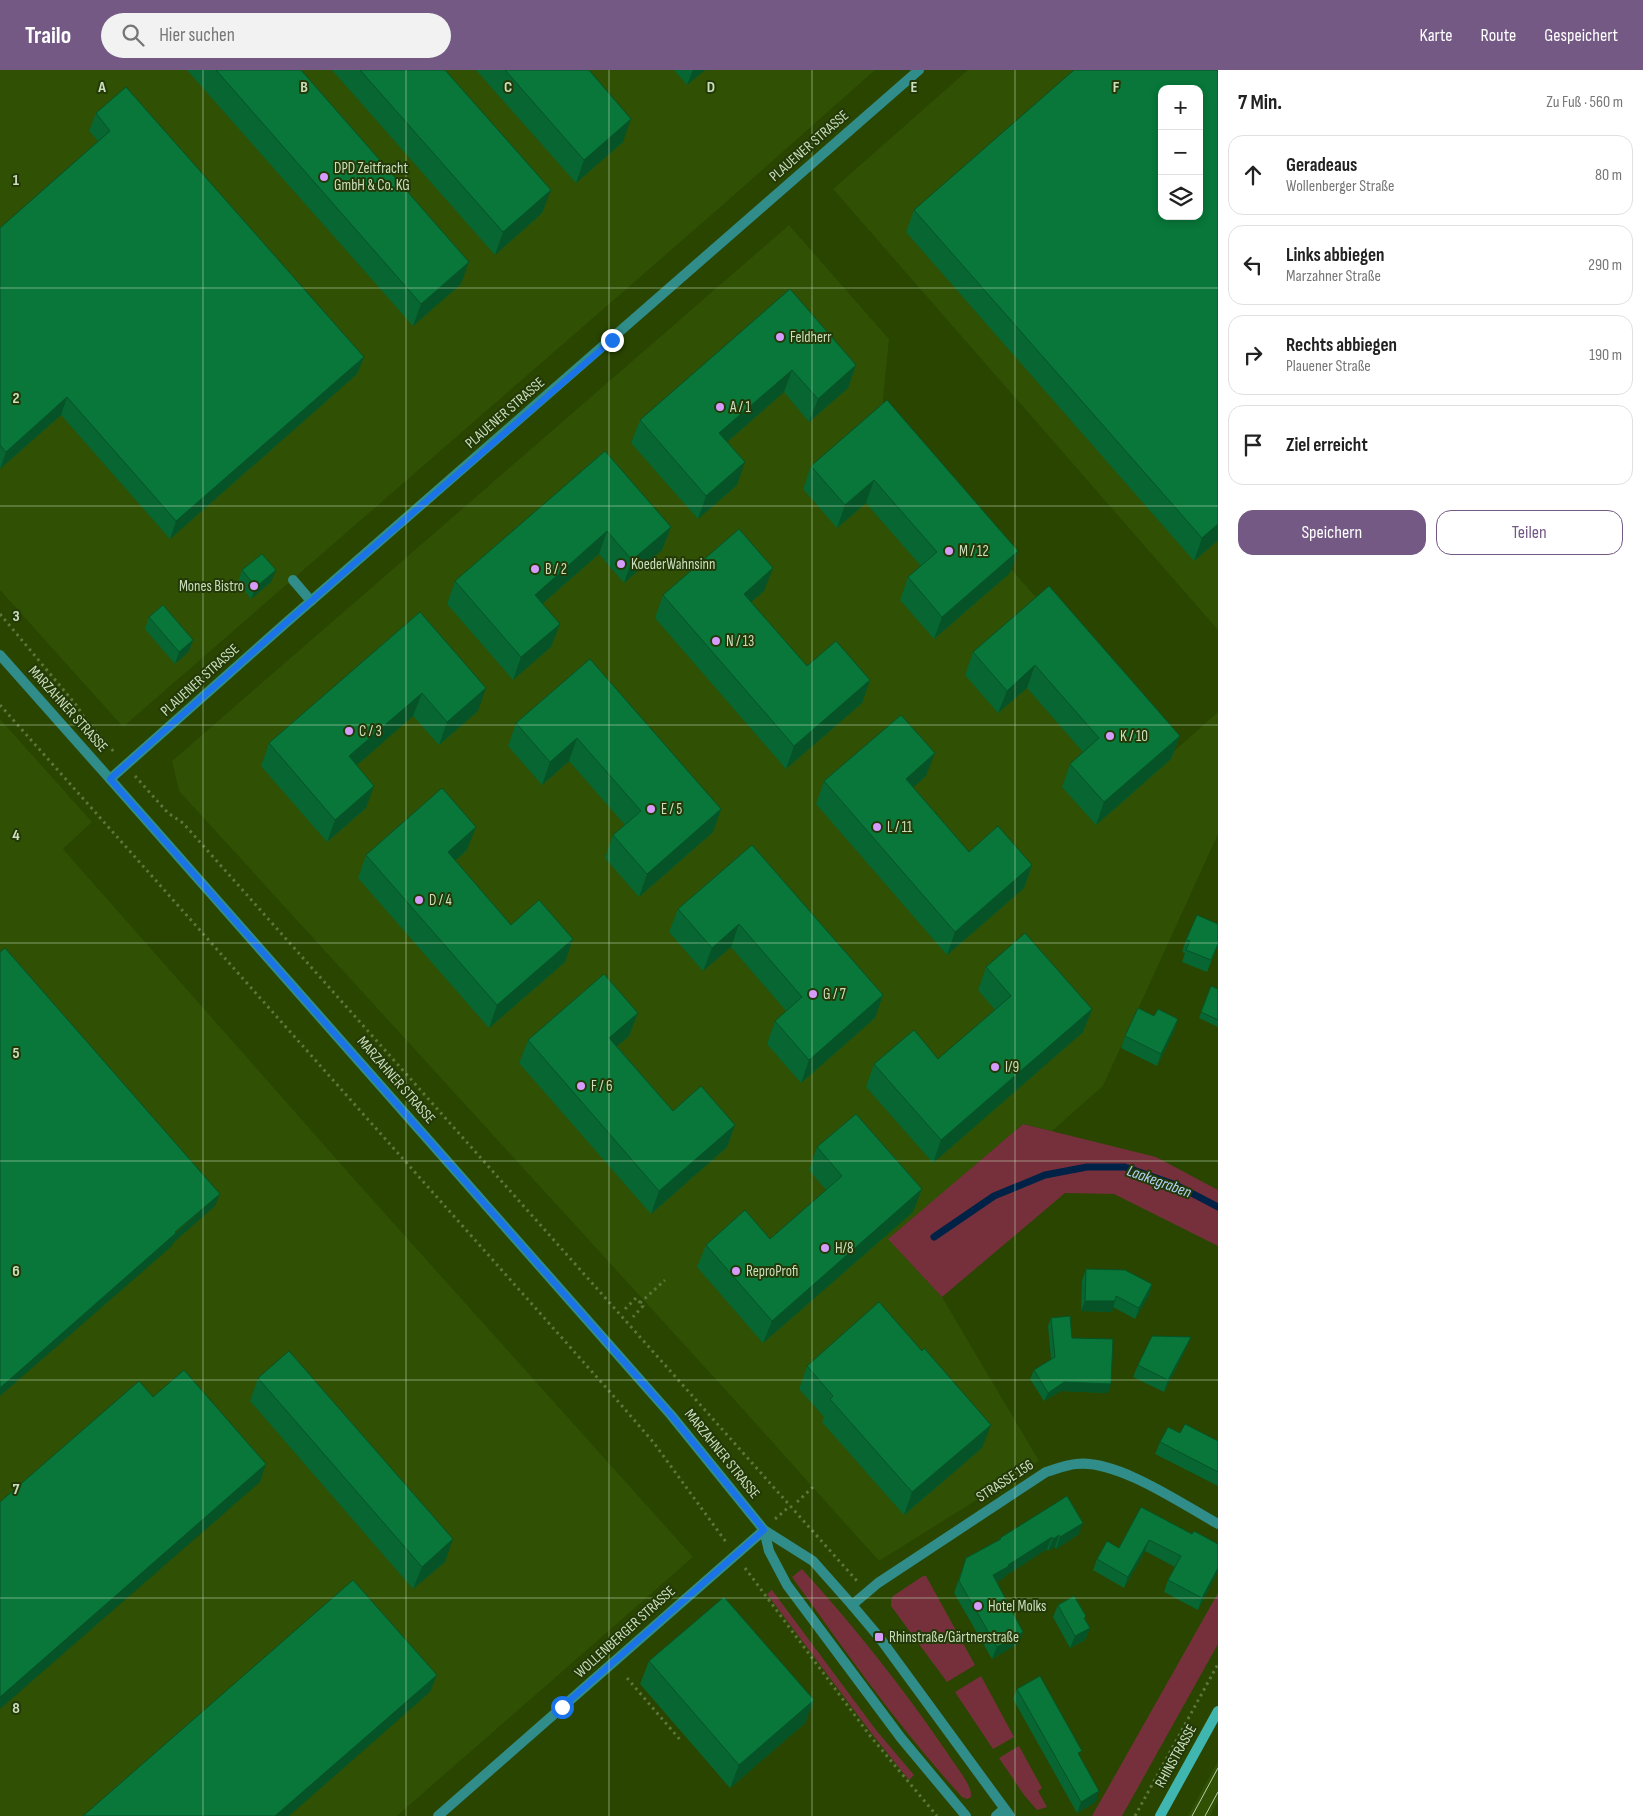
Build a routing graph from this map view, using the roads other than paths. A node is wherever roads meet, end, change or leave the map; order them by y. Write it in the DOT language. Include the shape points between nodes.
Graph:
graph roads {
  1 [pos="920,70"];
  2 [pos="292,580"];
  3 [pos="311,601"];
  4 [pos="0,655"];
  5 [pos="110,779"];
  6 [pos="1218,1524"];
  7 [pos="764,1530"];
  8 [pos="852,1605"];
  9 [pos="1218,1711"];
  10 [pos="1004,1814"];
  11 [pos="438,1816"];
  12 [pos="966,1816"];
  13 [pos="1160,1816"];
  1 -- 3 [label="street, PLAUENER STRASSE"];
  2 -- 3 [label="street"];
  3 -- 5 [label="street, PLAUENER STRASSE"];
  4 -- 5 [label="street, MARZAHNER STRASSE"];
  5 -- 7 [label="street, MARZAHNER STRASSE" via="671,1415"];
  6 -- 8 [label="street, STRASSE 156" via="1128,1474 1111,1468 1077,1464 1046,1472 866,1592"];
  7 -- 8 [label="street, MARZAHNER STRASSE" via="813,1561"];
  7 -- 11 [label="street, WOLLENBERGER STRASSE"];
  7 -- 12 [label="street, MARZAHNER STRASSE" via="769,1552 787,1585 901,1738"];
  8 -- 10 [label="street, MARZAHNER STRASSE" via="879,1637"];
  9 -- 13 [label="main road, RHINSTRASSE"];
}
